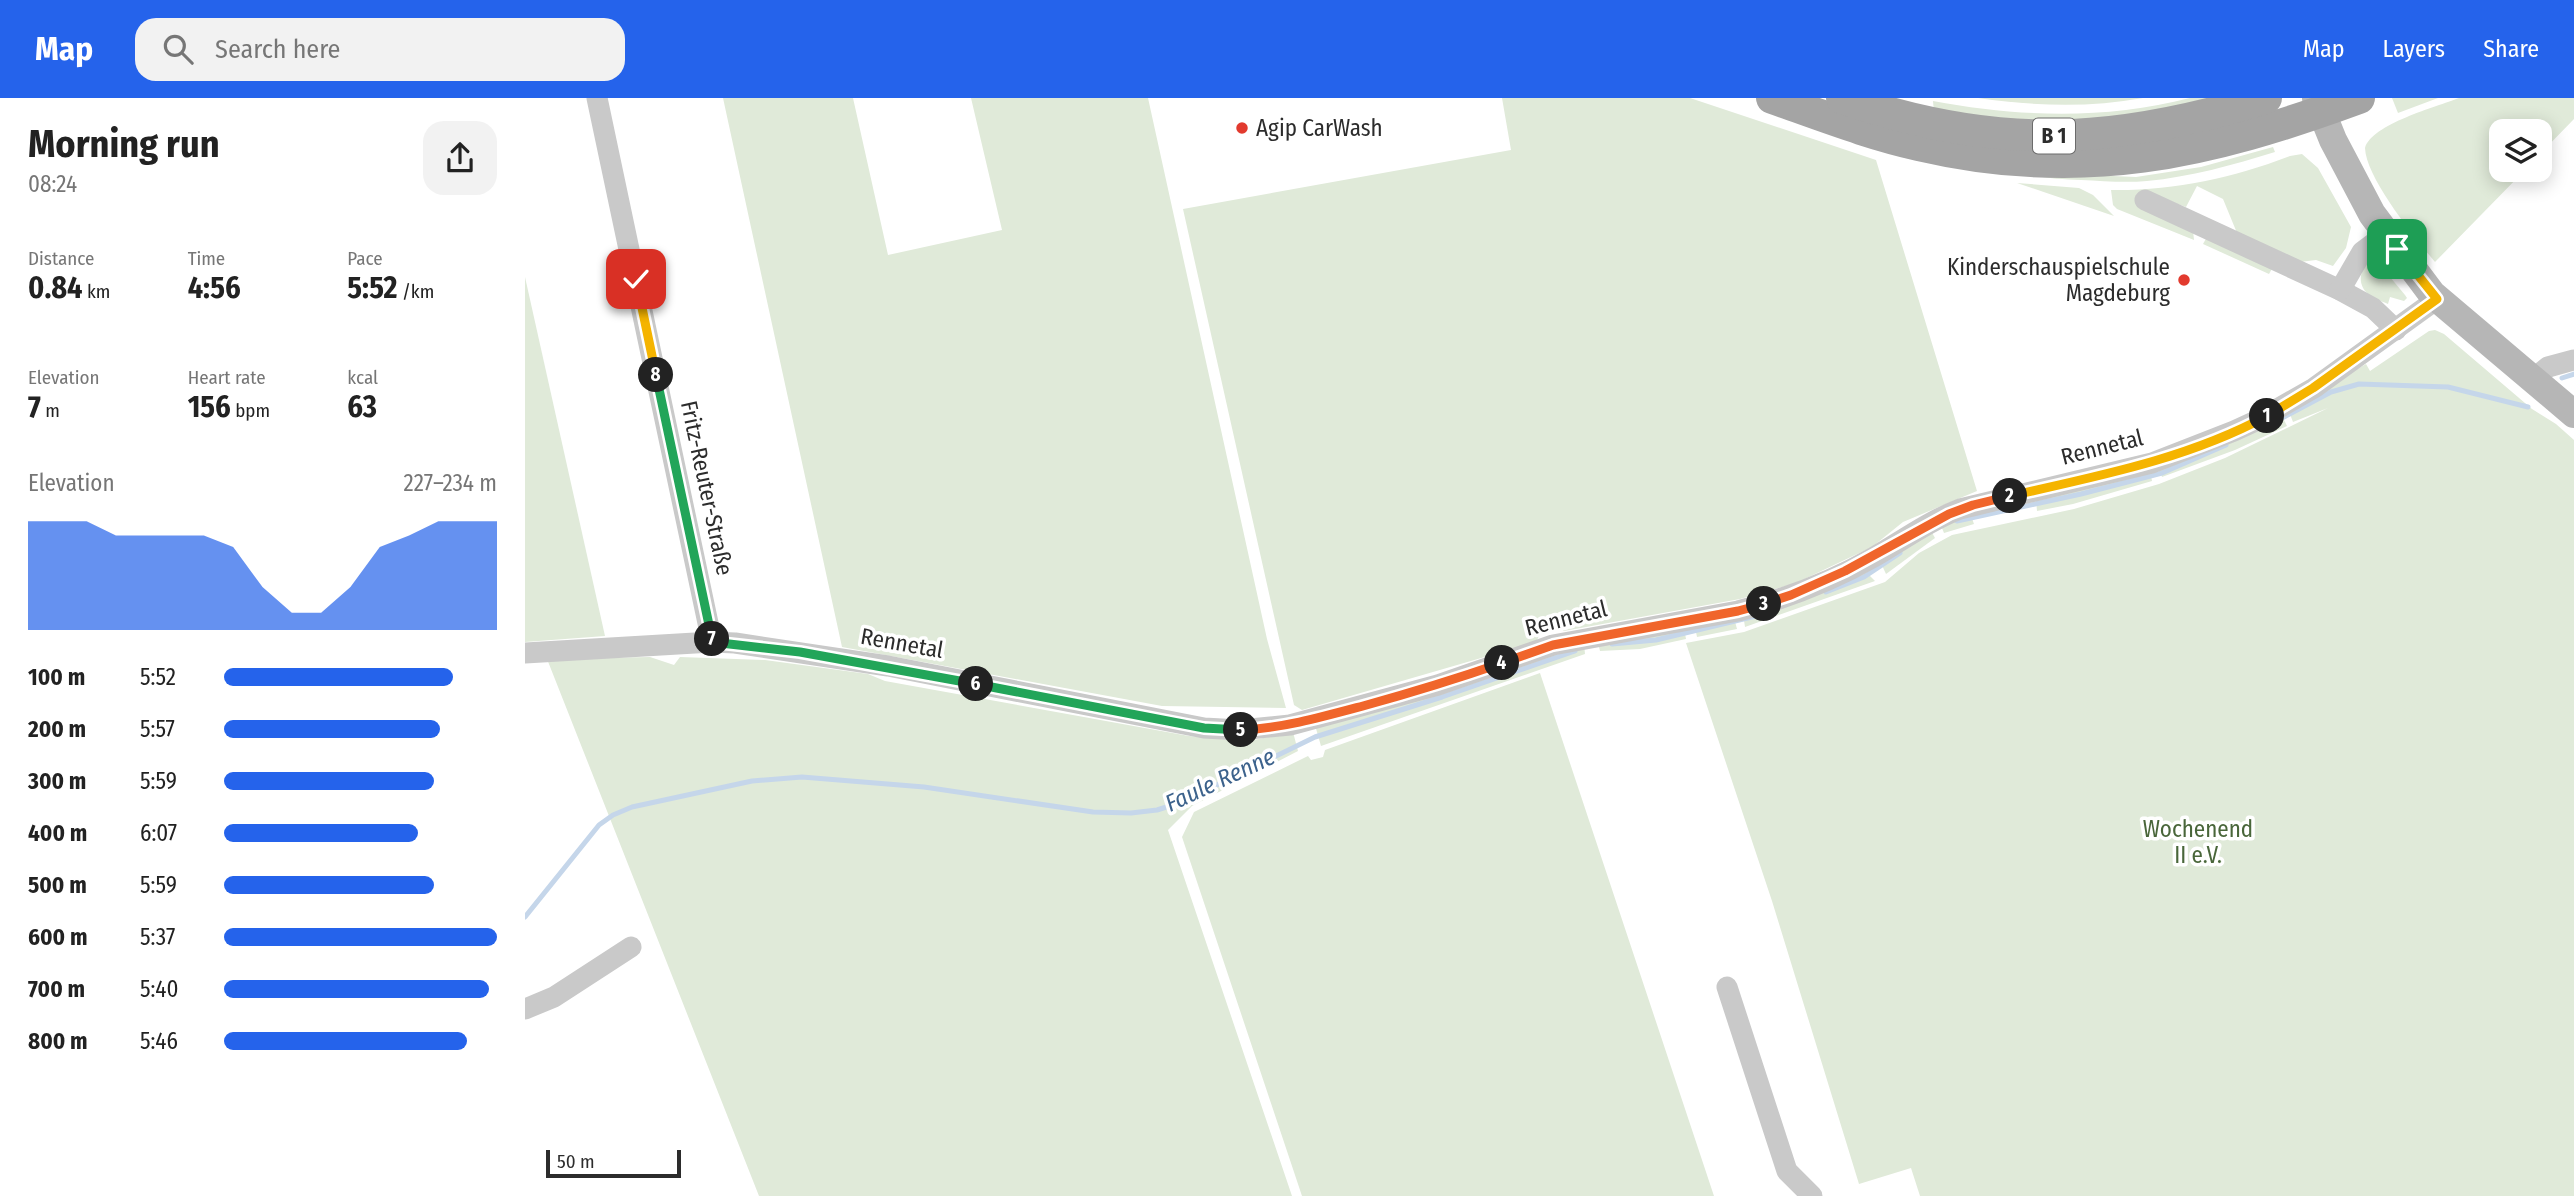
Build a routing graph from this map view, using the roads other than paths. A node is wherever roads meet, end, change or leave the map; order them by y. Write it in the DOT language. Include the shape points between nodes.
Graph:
graph roads {
  1 [pos="597,98"];
  2 [pos="1772,98"];
  3 [pos="1842,98"];
  4 [pos="2266,98"];
  5 [pos="2359,98"];
  6 [pos="2318,105"];
  7 [pos="2145,200"];
  8 [pos="2386,234"];
  9 [pos="2340,290"];
  10 [pos="2437,299"];
  11 [pos="2396,330"];
  12 [pos="2574,360"];
  13 [pos="2532,380"];
  14 [pos="2574,414"];
  15 [pos="712,642"];
  16 [pos="525,653"];
  17 [pos="631,947"];
  18 [pos="1727,987"];
  19 [pos="525,1009"];
  20 [pos="1812,1196"];
  1 -- 15 [label="street, Fritz-Reuter-Straße"];
  2 -- 6 [label="main road, B 1" via="1918,145 1980,158 2063,163 2193,150 2274,129"];
  3 -- 4 [label="main road, B 1" via="1956,128 2063,136 2167,125"];
  5 -- 6 [label="main road, B 1"];
  6 -- 8 [label="street" via="2355,184"];
  7 -- 9 [label="street"];
  8 -- 9 [label="street" via="2362,252"];
  8 -- 10 [label="street"];
  9 -- 11 [label="street" via="2373,308"];
  10 -- 11 [label="street, Rennetal"];
  10 -- 13 [label="street"];
  11 -- 15 [label="street, Rennetal" via="2313,388 2234,431 2152,463 1960,509 1873,558 1791,595 1738,611 1553,645 1438,685 1274,728 1204,728 888,666"];
  12 -- 13 [label="street" via="2548,367"];
  13 -- 14 [label="street"];
  15 -- 16 [label="street, Rennetal"];
  17 -- 19 [label="street" via="554,997"];
  18 -- 20 [label="street" via="1787,1171"];
}
